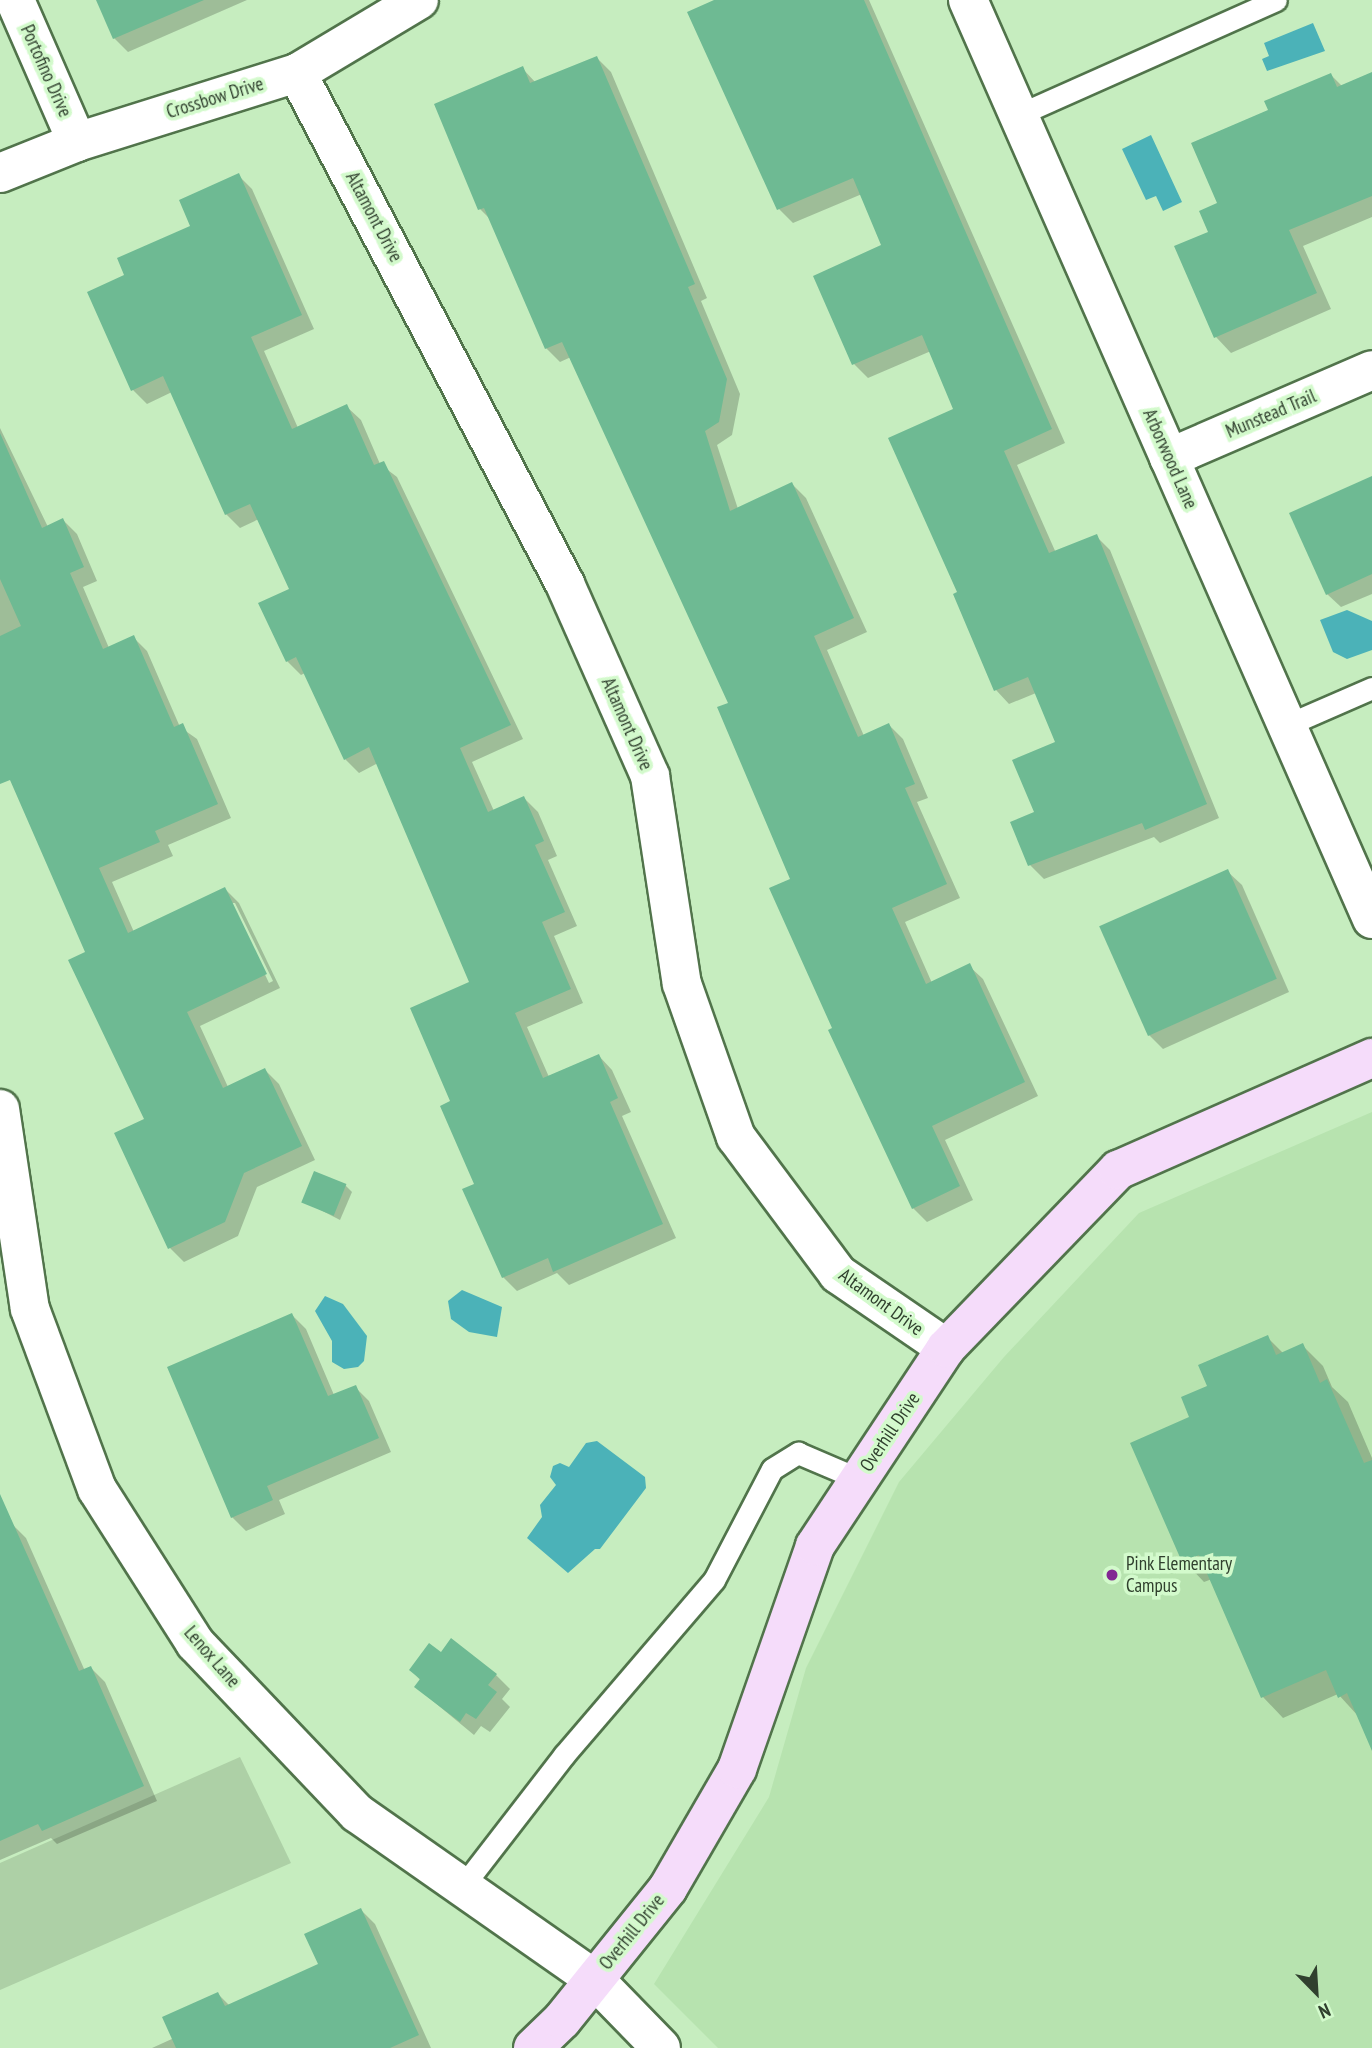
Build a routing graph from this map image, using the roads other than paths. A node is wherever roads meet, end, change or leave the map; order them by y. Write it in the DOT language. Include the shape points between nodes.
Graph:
graph roads {
  1 [pos="15,0"];
  2 [pos="419,0"];
  3 [pos="968,0"];
  4 [pos="1276,0"];
  5 [pos="296,73"];
  6 [pos="1018,115"];
  7 [pos="77,142"];
  8 [pos="0,173"];
  9 [pos="1372,370"];
  10 [pos="1169,458"];
  11 [pos="1372,688"];
  12 [pos="1287,725"];
  13 [pos="1372,919"];
  14 [pos="1372,1058"];
  15 [pos="0,1109"];
  16 [pos="946,1348"];
  17 [pos="859,1479"];
  18 [pos="463,1887"];
  19 [pos="594,1979"];
  20 [pos="533,2048"];
  21 [pos="661,2048"];
  1 -- 7 [label="street, Portofino Drive"];
  2 -- 5 [label="street, Crossbow Drive"];
  3 -- 6 [label="street, Arborwood Lane"];
  4 -- 6 [label="lane"];
  5 -- 7 [label="street, Crossbow Drive"];
  5 -- 16 [label="street, Altamont Drive" via="565,584 650,776 682,984 736,1137 838,1274"];
  6 -- 10 [label="street, Arborwood Lane"];
  7 -- 8 [label="street, Crossbow Drive"];
  9 -- 10 [label="street, Munstead Trail"];
  10 -- 12 [label="street, Arborwood Lane"];
  11 -- 12 [label="lane"];
  12 -- 13 [label="street, Arborwood Lane"];
  14 -- 16 [label="street, Overhill Drive" via="1118,1170"];
  15 -- 18 [label="street, Lenox Lane" via="30,1309 97,1489 195,1643 357,1813"];
  16 -- 17 [label="street, Overhill Drive"];
  17 -- 18 [label="lane" via="798,1453 772,1469 714,1580 564,1755"];
  17 -- 19 [label="street, Overhill Drive" via="815,1546 737,1769 668,1888"];
  18 -- 19 [label="street, Lenox Lane"];
  19 -- 20 [label="street, Overhill Drive"];
  19 -- 21 [label="street, Lenox Lane"];
}
